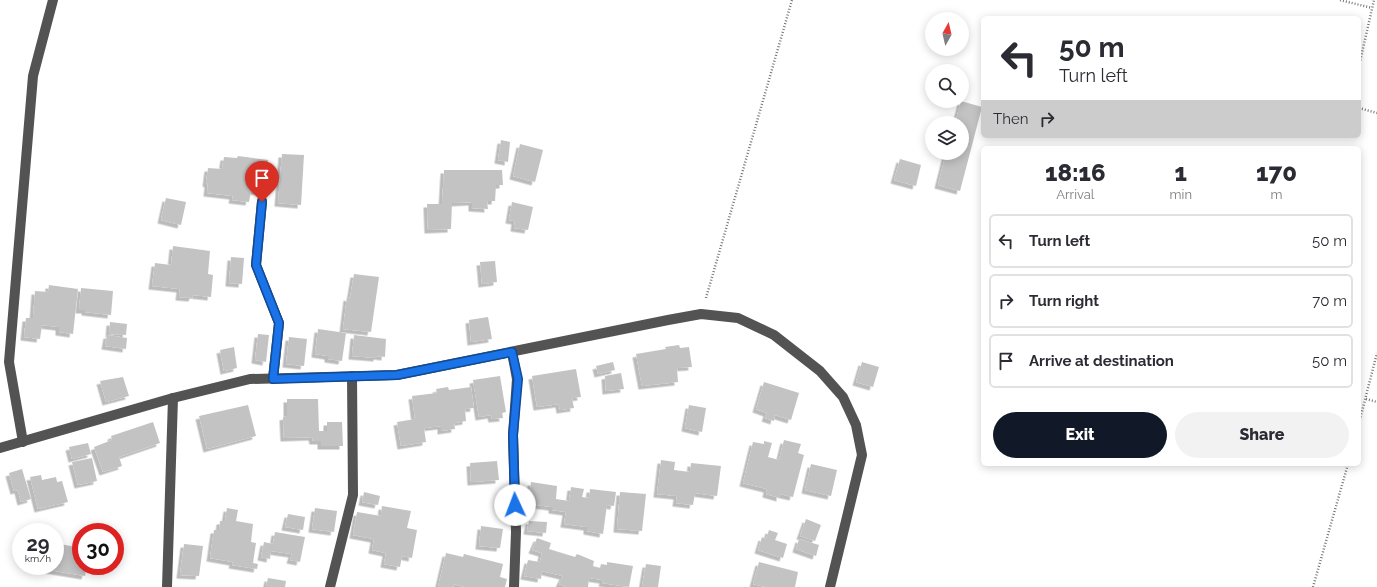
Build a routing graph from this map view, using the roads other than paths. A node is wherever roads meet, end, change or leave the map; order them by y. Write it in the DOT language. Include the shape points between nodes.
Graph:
graph roads {
  1 [pos="53,0"];
  2 [pos="262,202"];
  3 [pos="512,352"];
  4 [pos="352,376"];
  5 [pos="273,379"];
  6 [pos="173,398"];
  7 [pos="23,442"];
  8 [pos="0,448"];
  9 [pos="167,587"];
  10 [pos="330,587"];
  11 [pos="514,587"];
  12 [pos="830,587"];
  1 -- 7 [label="street" via="33,76 9,362"];
  2 -- 5 [label="street" via="256,265 279,323"];
  3 -- 4 [label="street" via="397,375"];
  3 -- 11 [label="street" via="518,379 513,435 516,532"];
  3 -- 12 [label="street" via="701,314 738,318 774,336 820,371 843,397 856,425 862,455"];
  4 -- 5 [label="street"];
  4 -- 10 [label="street" via="353,495"];
  5 -- 6 [label="street" via="250,379"];
  6 -- 7 [label="street"];
  6 -- 9 [label="street"];
  7 -- 8 [label="street"];
}
